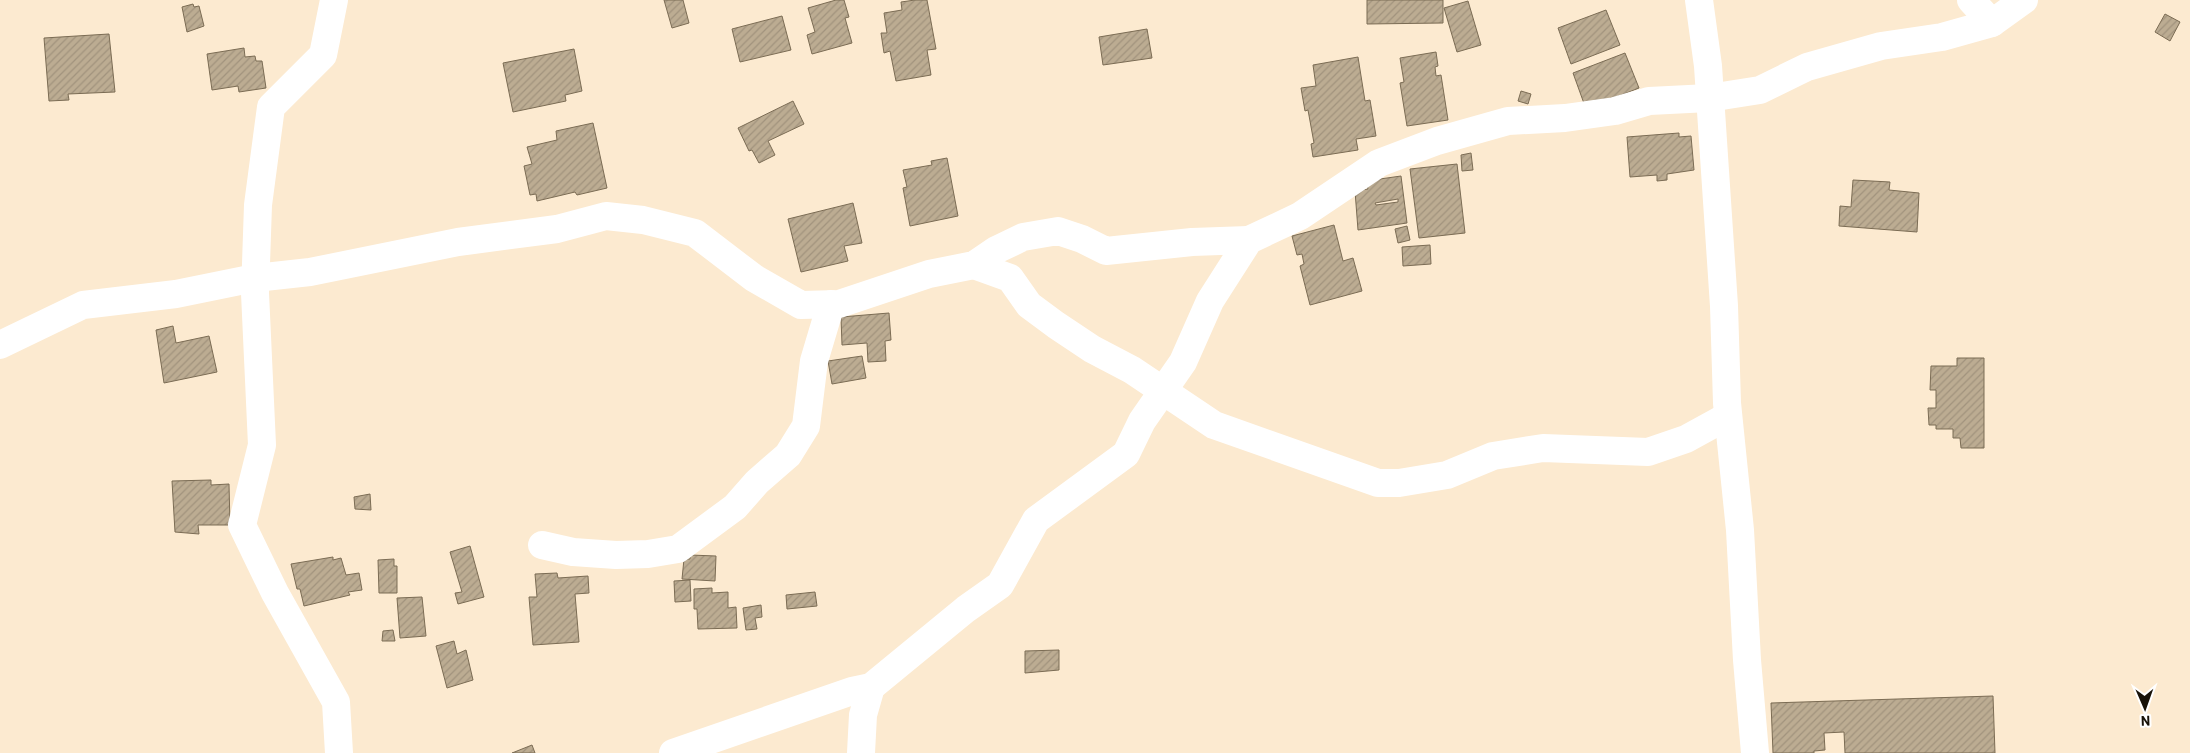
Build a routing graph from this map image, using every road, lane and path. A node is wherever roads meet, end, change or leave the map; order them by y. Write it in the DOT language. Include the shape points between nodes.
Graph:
graph roads {
  1 [pos="334,0"];
  2 [pos="1699,0"];
  3 [pos="1970,0"];
  4 [pos="2024,0"];
  5 [pos="1992,23"];
  6 [pos="1709,98"];
  7 [pos="1248,240"];
  8 [pos="974,265"];
  9 [pos="255,278"];
  10 [pos="830,304"];
  11 [pos="0,346"];
  12 [pos="1162,390"];
  13 [pos="1728,416"];
  14 [pos="542,545"];
  15 [pos="871,687"];
  16 [pos="339,753"];
  17 [pos="674,753"];
  18 [pos="861,753"];
  19 [pos="1756,753"];
  1 -- 9 [label="street" via="323,55 270,107 258,205"];
  2 -- 6 [label="street"];
  3 -- 5 [label="street"];
  4 -- 5 [label="street"];
  5 -- 6 [label="street" via="1942,36 1881,46 1807,67 1760,90"];
  6 -- 7 [label="street" via="1649,101 1615,111 1508,121 1437,141 1379,163 1300,216"];
  6 -- 13 [label="street" via="1724,306"];
  7 -- 8 [label="street" via="1106,251 1058,230 1023,237"];
  7 -- 12 [label="street" via="1210,300 1183,362"];
  8 -- 10 [label="street" via="929,274 839,304"];
  8 -- 12 [label="street" via="1010,278 1029,305 1056,325"];
  9 -- 10 [label="street" via="310,272 458,242 557,229 606,216 643,220 695,233 754,278 801,305"];
  9 -- 11 [label="street" via="176,294 83,305"];
  9 -- 16 [label="street" via="262,444 242,525 275,593 336,702"];
  10 -- 14 [label="street" via="814,361 806,426 788,456 757,482 735,508 678,549 648,554 616,554 573,552"];
  12 -- 13 [label="street" via="1214,425 1378,484 1447,475 1493,456 1543,448 1648,452 1686,439"];
  12 -- 15 [label="street" via="1126,454 1036,520 1000,585"];
  13 -- 19 [label="street" via="1740,530"];
  15 -- 17 [label="street"];
  15 -- 18 [label="street" via="863,715"];
}
